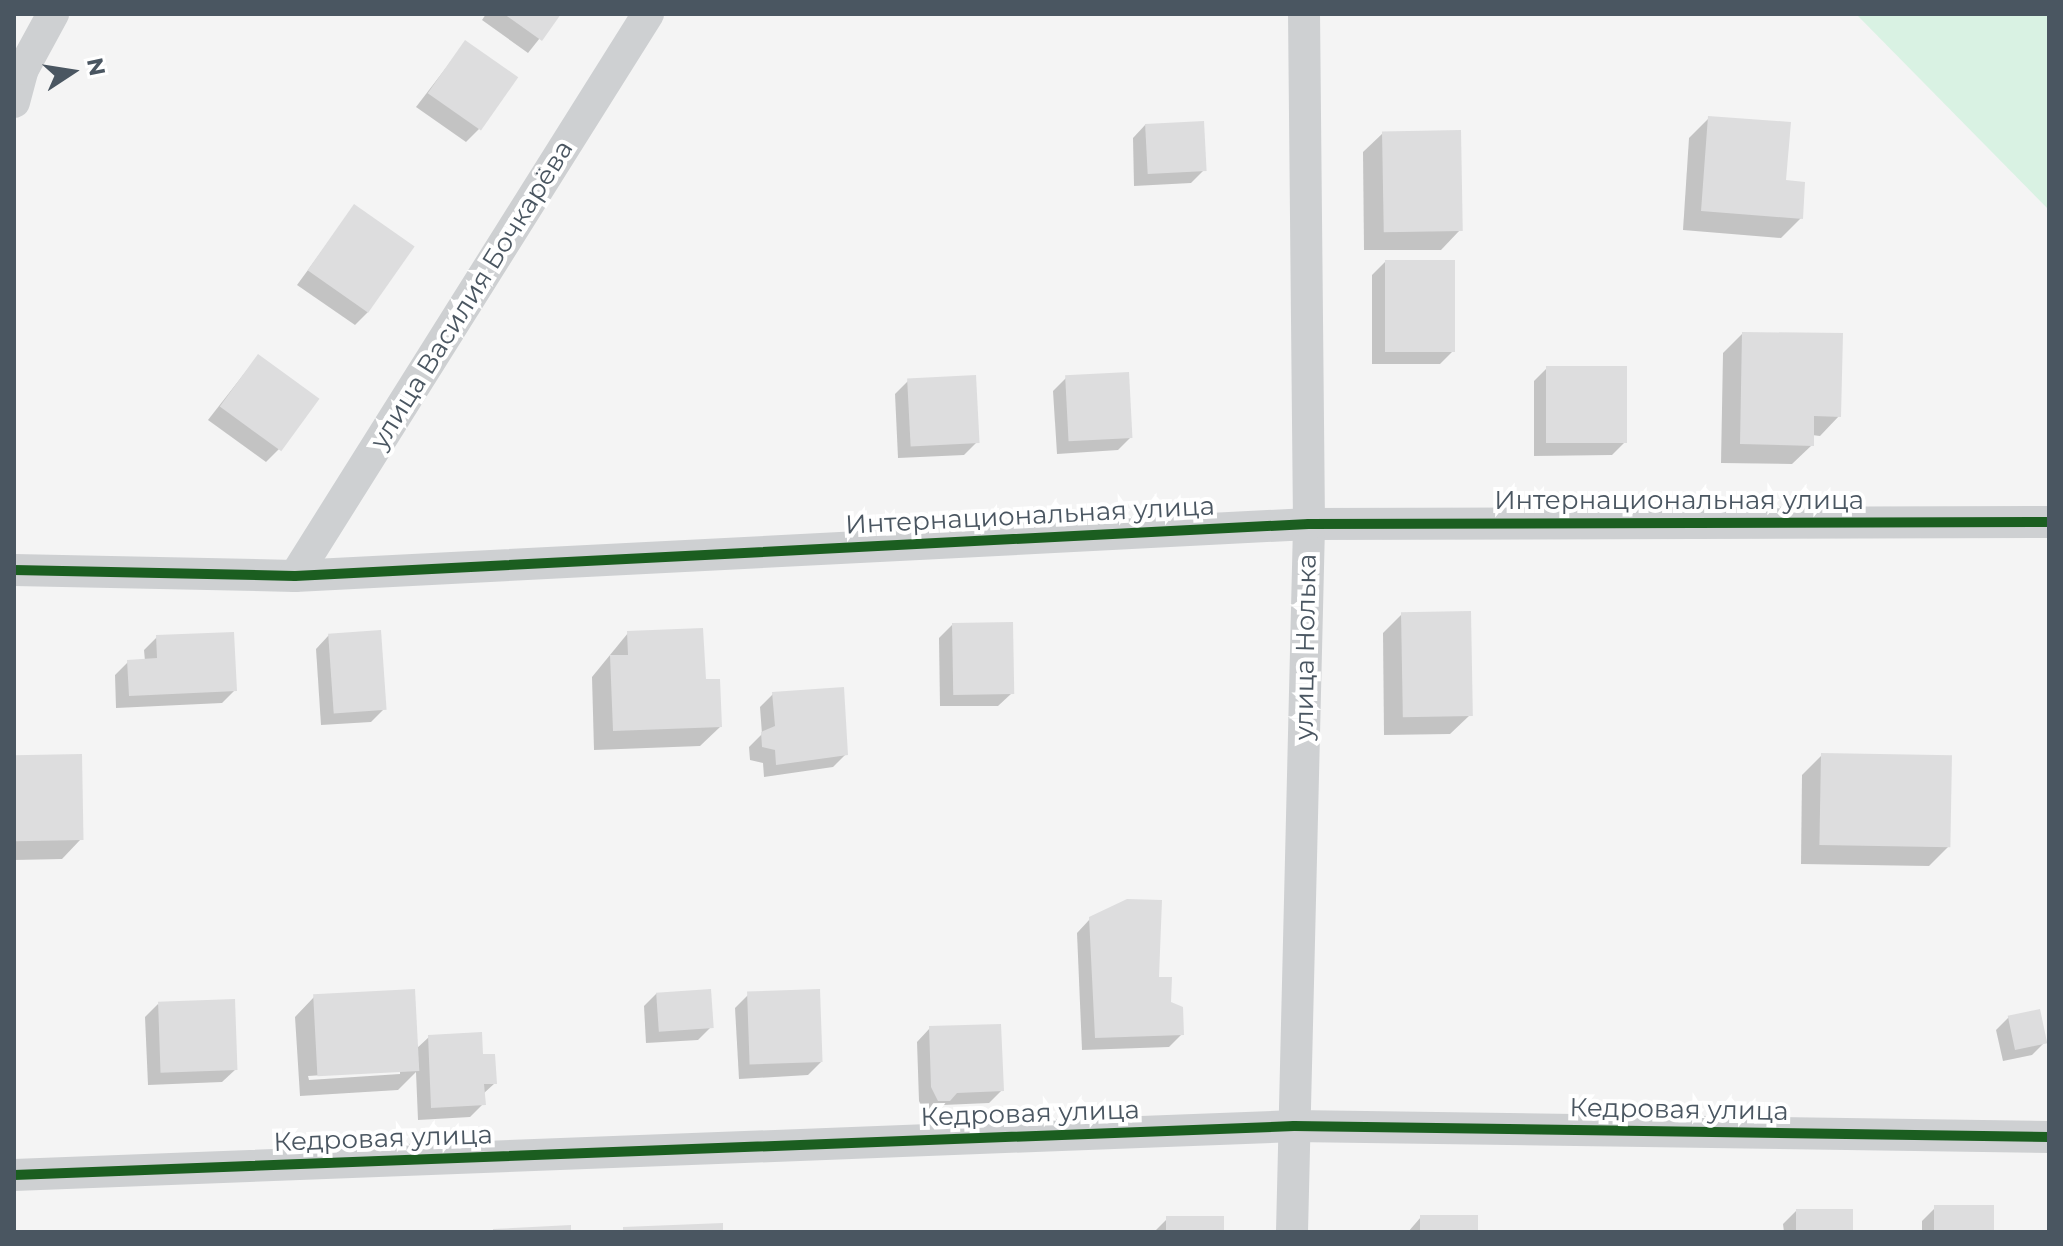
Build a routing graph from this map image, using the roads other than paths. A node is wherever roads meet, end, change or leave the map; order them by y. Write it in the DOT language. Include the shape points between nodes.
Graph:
graph roads {
  1 [pos="53,14"];
  2 [pos="648,14"];
  3 [pos="1304,14"];
  4 [pos="14,102"];
  5 [pos="2049,522"];
  6 [pos="1309,524"];
  7 [pos="14,570"];
  8 [pos="295,576"];
  9 [pos="1294,1126"];
  10 [pos="2049,1137"];
  11 [pos="14,1175"];
  12 [pos="1292,1232"];
  1 -- 4 [label="street" via="23,69"];
  2 -- 8 [label="street, улица Василия Бочкарёва"];
  3 -- 6 [label="street, улица Нолька"];
  5 -- 6 [label="street, Интернациональная улица"];
  6 -- 8 [label="street, Интернациональная улица"];
  6 -- 9 [label="street, улица Нолька"];
  7 -- 8 [label="street, Интернациональная улица"];
  9 -- 10 [label="street, Кедровая улица"];
  9 -- 11 [label="street, Кедровая улица"];
  9 -- 12 [label="street, улица Нолька"];
}
